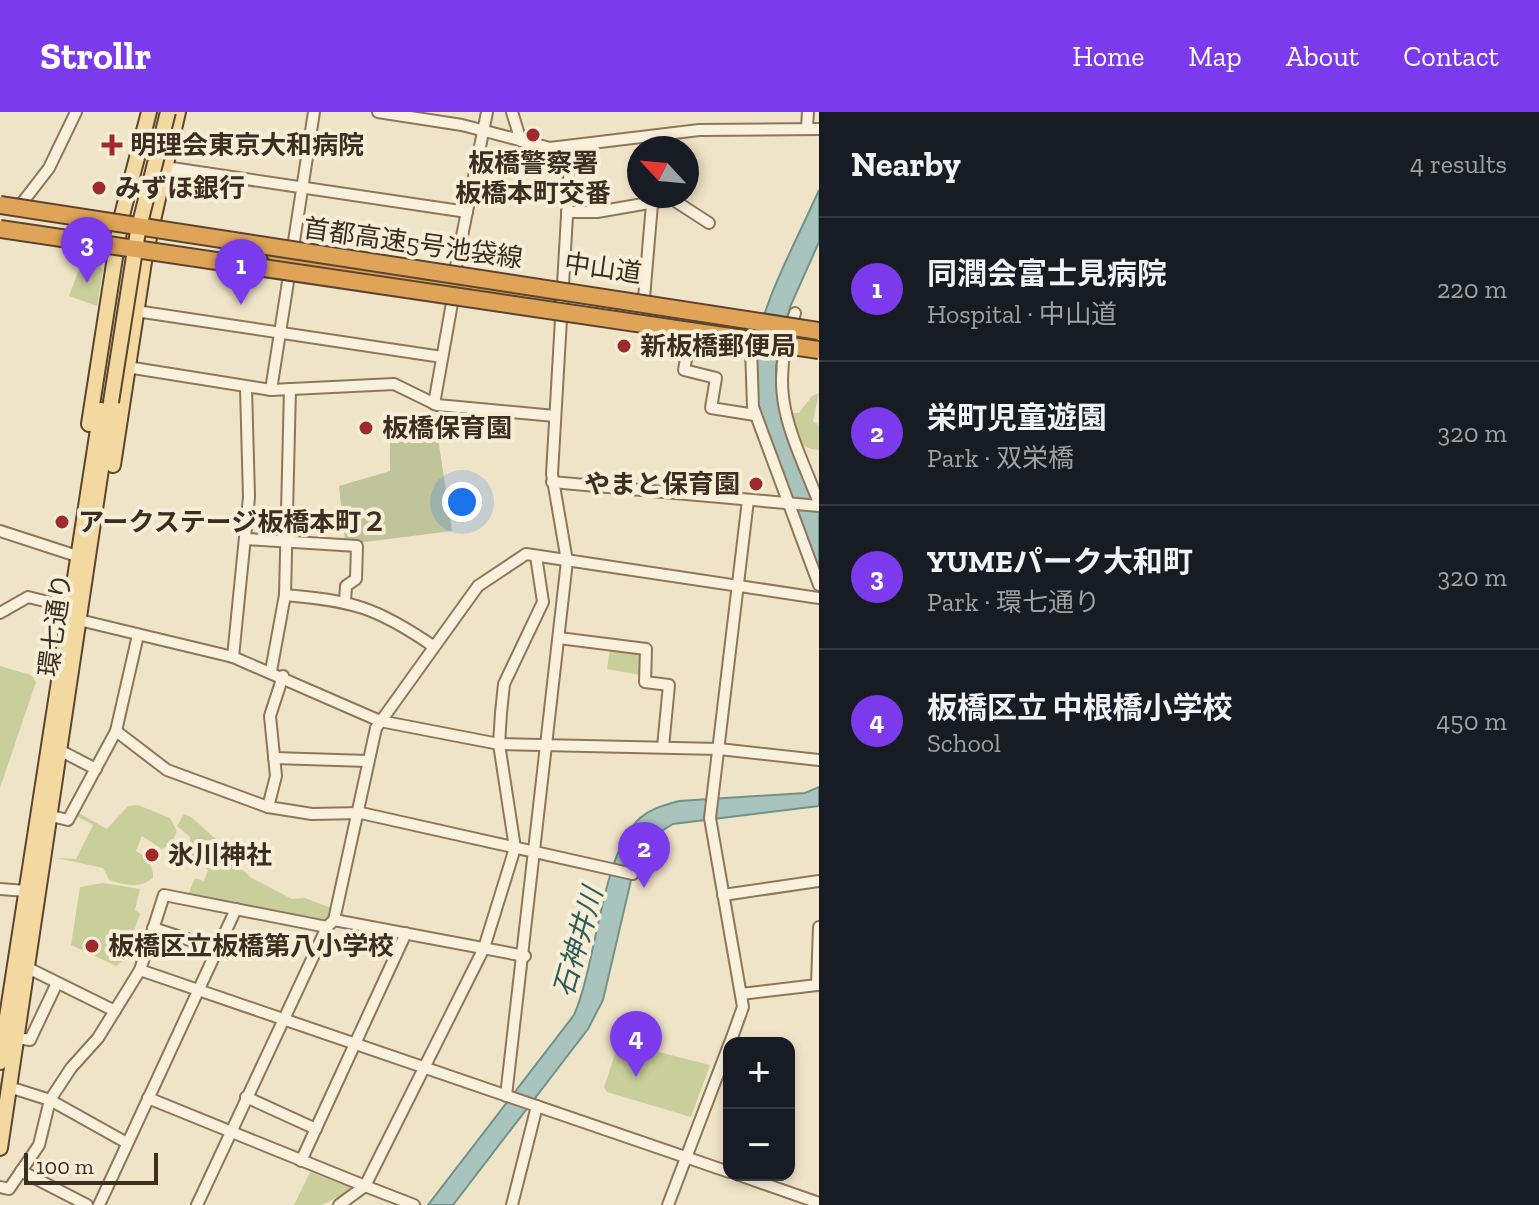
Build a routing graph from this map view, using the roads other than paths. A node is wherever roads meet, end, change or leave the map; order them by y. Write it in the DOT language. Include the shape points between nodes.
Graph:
graph roads {
  1 [pos="76,112"];
  2 [pos="149,112"];
  3 [pos="158,112"];
  4 [pos="168,112"];
  5 [pos="178,112"];
  6 [pos="314,112"];
  7 [pos="378,112"];
  8 [pos="487,112"];
  9 [pos="512,112"];
  10 [pos="808,112"];
  11 [pos="807,127"];
  12 [pos="819,129"];
  13 [pos="484,132"];
  14 [pos="521,141"];
  15 [pos="571,147"];
  16 [pos="165,167"];
  17 [pos="302,187"];
  18 [pos="0,202"];
  19 [pos="22,203"];
  20 [pos="627,208"];
  21 [pos="652,208"];
  22 [pos="686,208"];
  23 [pos="0,212"];
  24 [pos="76,212"];
  25 [pos="467,212"];
  26 [pos="567,212"];
  27 [pos="121,219"];
  28 [pos="151,223"];
  29 [pos="709,223"];
  30 [pos="0,232"];
  31 [pos="116,251"];
  32 [pos="145,255"];
  33 [pos="297,256"];
  34 [pos="455,271"];
  35 [pos="289,279"];
  36 [pos="562,286"];
  37 [pos="644,298"];
  38 [pos="452,303"];
  39 [pos="136,311"];
  40 [pos="792,317"];
  41 [pos="561,319"];
  42 [pos="819,323"];
  43 [pos="819,331"];
  44 [pos="280,333"];
  45 [pos="690,338"];
  46 [pos="752,348"];
  47 [pos="819,350"];
  48 [pos="781,352"];
  49 [pos="442,357"];
  50 [pos="819,358"];
  51 [pos="127,367"];
  52 [pos="246,388"];
  53 [pos="290,389"];
  54 [pos="271,390"];
  55 [pos="106,402"];
  56 [pos="434,404"];
  57 [pos="755,415"];
  58 [pos="555,416"];
  59 [pos="552,482"];
  60 [pos="748,500"];
  61 [pos="98,501"];
  62 [pos="790,503"];
  63 [pos="818,505"];
  64 [pos="83,516"];
  65 [pos="0,531"];
  66 [pos="246,539"];
  67 [pos="287,541"];
  68 [pos="77,556"];
  69 [pos="536,556"];
  70 [pos="567,561"];
  71 [pos="819,585"];
  72 [pos="738,586"];
  73 [pos="285,595"];
  74 [pos="819,598"];
  75 [pos="0,599"];
  76 [pos="345,601"];
  77 [pos="12,605"];
  78 [pos="69,607"];
  79 [pos="0,613"];
  80 [pos="79,620"];
  81 [pos="138,635"];
  82 [pos="559,638"];
  83 [pos="433,646"];
  84 [pos="233,657"];
  85 [pos="271,671"];
  86 [pos="283,676"];
  87 [pos="380,721"];
  88 [pos="116,731"];
  89 [pos="499,744"];
  90 [pos="547,745"];
  91 [pos="663,747"];
  92 [pos="719,749"];
  93 [pos="61,751"];
  94 [pos="274,758"];
  95 [pos="819,760"];
  96 [pos="368,761"];
  97 [pos="96,769"];
  98 [pos="268,807"];
  99 [pos="357,814"];
  100 [pos="51,816"];
  101 [pos="515,848"];
  102 [pos="535,852"];
  103 [pos="633,874"];
  104 [pos="819,881"];
  105 [pos="0,889"];
  106 [pos="26,891"];
  107 [pos="723,895"];
  108 [pos="236,909"];
  109 [pos="330,924"];
  110 [pos="819,927"];
  111 [pos="153,928"];
  112 [pos="406,933"];
  113 [pos="484,948"];
  114 [pos="217,949"];
  115 [pos="525,956"];
  116 [pos="28,968"];
  117 [pos="140,970"];
  118 [pos="57,983"];
  119 [pos="818,985"];
  120 [pos="198,990"];
  121 [pos="741,994"];
  122 [pos="115,1011"];
  123 [pos="283,1019"];
  124 [pos="732,1037"];
  125 [pos="17,1038"];
  126 [pos="354,1043"];
  127 [pos="723,1060"];
  128 [pos="0,1062"];
  129 [pos="424,1068"];
  130 [pos="9,1087"];
  131 [pos="507,1096"];
  132 [pos="246,1097"];
  133 [pos="148,1098"];
  134 [pos="50,1100"];
  135 [pos="535,1106"];
  136 [pos="316,1129"];
  137 [pos="231,1132"];
  138 [pos="127,1143"];
  139 [pos="0,1148"];
  140 [pos="686,1157"];
  141 [pos="301,1161"];
  142 [pos="723,1170"];
  143 [pos="21,1171"];
  144 [pos="756,1181"];
  145 [pos="365,1186"];
  146 [pos="0,1187"];
  147 [pos="819,1203"];
  148 [pos="87,1205"];
  149 [pos="99,1205"];
  150 [pos="197,1205"];
  151 [pos="339,1205"];
  152 [pos="414,1205"];
  153 [pos="512,1205"];
  154 [pos="668,1205"];
  1 -- 19 [label="street" via="49,168"];
  2 -- 27 [label="main road"];
  3 -- 55 [label="main road, 環七通り, bridge" via="127,236"];
  4 -- 55 [label="main road, 環七通り, bridge" via="138,231"];
  5 -- 16 [label="main road"];
  6 -- 17 [label="street"];
  7 -- 13 [label="street"];
  8 -- 13 [label="street"];
  9 -- 14 [label="street"];
  10 -- 11 [label="street"];
  11 -- 12 [label="street"];
  11 -- 15 [label="street" via="699,130"];
  13 -- 14 [label="street"];
  13 -- 25 [label="street"];
  14 -- 15 [label="street"];
  15 -- 26 [label="street"];
  16 -- 17 [label="street"];
  16 -- 28 [label="main road"];
  17 -- 25 [label="street"];
  17 -- 33 [label="street"];
  18 -- 19 [label="highway"];
  18 -- 43 [label="highway, 首都高速5号池袋線, bridge"];
  19 -- 24 [label="highway"];
  20 -- 26 [label="street"];
  21 -- 37 [label="street"];
  22 -- 29 [label="street"];
  23 -- 24 [label="highway"];
  24 -- 27 [label="highway"];
  25 -- 34 [label="street"];
  26 -- 36 [label="street"];
  27 -- 28 [label="highway"];
  27 -- 31 [label="main road"];
  28 -- 32 [label="main road"];
  28 -- 33 [label="highway"];
  30 -- 31 [label="highway, bridge"];
  30 -- 47 [label="highway, 首都高速5号池袋線, bridge"];
  31 -- 32 [label="highway"];
  31 -- 64 [label="main road" via="86,448"];
  32 -- 35 [label="highway"];
  32 -- 39 [label="main road"];
  33 -- 34 [label="highway, 中山道"];
  33 -- 35 [label="street"];
  33 -- 41 [label="highway, bridge" via="332,267 819,342 591,309"];
  34 -- 36 [label="highway, 中山道"];
  35 -- 38 [label="highway"];
  35 -- 44 [label="street"];
  36 -- 37 [label="highway, 中山道"];
  36 -- 41 [label="street"];
  37 -- 40 [label="highway, 中山道"];
  38 -- 41 [label="highway"];
  38 -- 49 [label="street"];
  39 -- 44 [label="street"];
  39 -- 51 [label="main road"];
  40 -- 42 [label="highway, 中山道"];
  40 -- 48 [label="street"];
  41 -- 45 [label="highway"];
  41 -- 58 [label="street"];
  44 -- 49 [label="street"];
  44 -- 54 [label="street"];
  45 -- 46 [label="highway"];
  45 -- 57 [label="street" via="684,370 716,378 711,408"];
  46 -- 48 [label="highway"];
  46 -- 57 [label="street"];
  48 -- 50 [label="highway"];
  48 -- 63 [label="street" via="783,403"];
  49 -- 56 [label="street"];
  51 -- 52 [label="street"];
  51 -- 61 [label="main road" via="112,469"];
  52 -- 54 [label="street"];
  52 -- 66 [label="street"];
  53 -- 54 [label="street"];
  53 -- 56 [label="street" via="394,384"];
  53 -- 67 [label="street"];
  55 -- 61 [label="main road, 環七通り"];
  55 -- 64 [label="main road, 環七通り"];
  56 -- 58 [label="street"];
  57 -- 62 [label="street"];
  58 -- 59 [label="street"];
  59 -- 60 [label="street"];
  59 -- 70 [label="street"];
  60 -- 62 [label="street"];
  60 -- 72 [label="street"];
  61 -- 80 [label="main road, 環七通り"];
  62 -- 63 [label="street"];
  62 -- 71 [label="street"];
  64 -- 68 [label="main road, 環七通り"];
  65 -- 68 [label="street"];
  66 -- 67 [label="street"];
  66 -- 84 [label="street"];
  67 -- 73 [label="street"];
  67 -- 76 [label="street" via="357,546 356,579 346,586"];
  68 -- 78 [label="main road, 環七通り"];
  69 -- 70 [label="street"];
  69 -- 83 [label="street" via="526,554 478,586"];
  69 -- 89 [label="street" via="543,602 504,684"];
  70 -- 72 [label="street"];
  70 -- 82 [label="street"];
  72 -- 74 [label="street"];
  72 -- 92 [label="street"];
  73 -- 76 [label="street"];
  73 -- 85 [label="street"];
  75 -- 77 [label="street"];
  76 -- 83 [label="street" via="402,624"];
  77 -- 78 [label="street" via="28,597"];
  77 -- 79 [label="street"];
  78 -- 80 [label="street"];
  78 -- 106 [label="main road, 環七通り"];
  80 -- 81 [label="street"];
  80 -- 93 [label="main road, 環七通り"];
  81 -- 84 [label="street"];
  81 -- 88 [label="street"];
  82 -- 90 [label="street"];
  82 -- 91 [label="street" via="646,649 645,682 669,685"];
  83 -- 87 [label="street"];
  84 -- 85 [label="street"];
  85 -- 86 [label="street"];
  86 -- 87 [label="street"];
  86 -- 94 [label="street" via="270,716"];
  87 -- 89 [label="street"];
  87 -- 96 [label="street"];
  88 -- 97 [label="street"];
  88 -- 98 [label="street" via="167,770"];
  89 -- 90 [label="street"];
  89 -- 101 [label="street"];
  90 -- 91 [label="street"];
  90 -- 102 [label="street"];
  91 -- 92 [label="street"];
  92 -- 95 [label="street"];
  92 -- 107 [label="street" via="710,818"];
  93 -- 97 [label="street"];
  93 -- 100 [label="main road, 環七通り"];
  94 -- 96 [label="street"];
  94 -- 98 [label="street" via="276,776"];
  96 -- 99 [label="street"];
  97 -- 100 [label="street" via="68,820"];
  98 -- 99 [label="street"];
  99 -- 101 [label="street"];
  99 -- 109 [label="street"];
  100 -- 116 [label="main road, 環七通り"];
  101 -- 102 [label="street"];
  101 -- 113 [label="street"];
  102 -- 103 [label="street"];
  102 -- 115 [label="street"];
  104 -- 107 [label="street"];
  105 -- 106 [label="street"];
  106 -- 128 [label="main road, 環七通り"];
  107 -- 121 [label="street"];
  108 -- 109 [label="street"];
  108 -- 111 [label="street" via="164,895"];
  108 -- 114 [label="street"];
  109 -- 112 [label="street"];
  109 -- 123 [label="street"];
  110 -- 119 [label="street"];
  111 -- 114 [label="street"];
  111 -- 117 [label="street"];
  112 -- 113 [label="street"];
  112 -- 126 [label="street"];
  113 -- 115 [label="street"];
  113 -- 129 [label="street"];
  114 -- 120 [label="street"];
  115 -- 131 [label="street"];
  116 -- 118 [label="street"];
  116 -- 125 [label="main road, 環七通り"];
  117 -- 120 [label="street"];
  117 -- 122 [label="street"];
  118 -- 122 [label="street"];
  118 -- 125 [label="street" via="30,1040"];
  119 -- 121 [label="street"];
  120 -- 123 [label="street"];
  120 -- 133 [label="street"];
  121 -- 124 [label="street" via="743,1007"];
  122 -- 134 [label="street"];
  123 -- 126 [label="street"];
  123 -- 132 [label="street"];
  125 -- 130 [label="main road, 環七通り"];
  126 -- 129 [label="street"];
  126 -- 136 [label="street"];
  127 -- 140 [label="street"];
  129 -- 131 [label="street"];
  129 -- 145 [label="street"];
  130 -- 134 [label="street"];
  130 -- 139 [label="main road, 環七通り"];
  131 -- 135 [label="street"];
  132 -- 136 [label="street"];
  132 -- 137 [label="street"];
  133 -- 137 [label="street"];
  133 -- 138 [label="street"];
  134 -- 138 [label="street"];
  134 -- 143 [label="street" via="39,1145"];
  135 -- 140 [label="street"];
  135 -- 153 [label="street"];
  136 -- 141 [label="street"];
  137 -- 141 [label="street"];
  137 -- 150 [label="street"];
  138 -- 149 [label="street"];
  140 -- 142 [label="street"];
  140 -- 154 [label="street"];
  141 -- 145 [label="street"];
  143 -- 146 [label="street" via="9,1189"];
  143 -- 148 [label="street"];
  144 -- 147 [label="street"];
  145 -- 151 [label="street"];
  145 -- 152 [label="street"];
}
